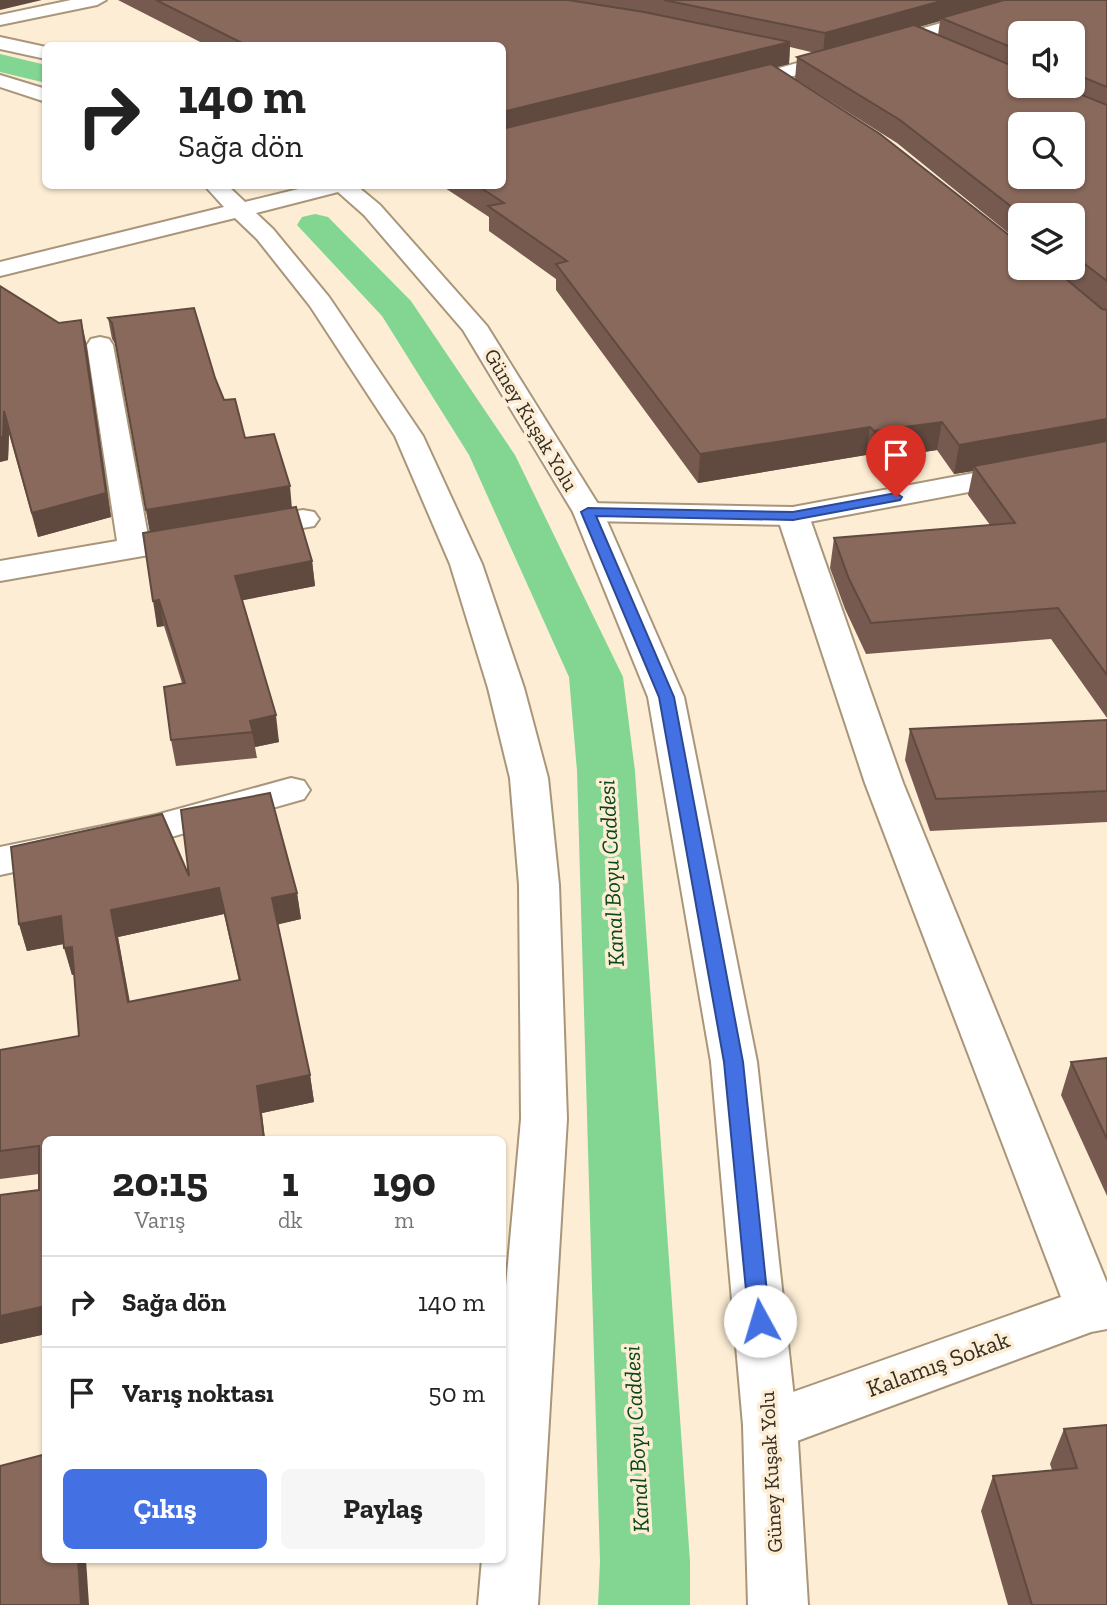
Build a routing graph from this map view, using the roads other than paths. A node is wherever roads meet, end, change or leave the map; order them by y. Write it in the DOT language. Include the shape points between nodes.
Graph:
graph roads {
  1 [pos="97,0"];
  2 [pos="1044,0"];
  3 [pos="0,20"];
  4 [pos="913,37"];
  5 [pos="0,43"];
  6 [pos="937,48"];
  7 [pos="42,52"];
  8 [pos="785,55"];
  9 [pos="823,64"];
  10 [pos="773,77"];
  11 [pos="0,81"];
  12 [pos="719,90"];
  13 [pos="796,92"];
  14 [pos="42,95"];
  15 [pos="219,189"];
  16 [pos="323,189"];
  17 [pos="358,198"];
  18 [pos="239,208"];
  19 [pos="265,234"];
  20 [pos="0,269"];
  21 [pos="100,345"];
  22 [pos="1107,457"];
  23 [pos="588,512"];
  24 [pos="793,516"];
  25 [pos="303,519"];
  26 [pos="134,546"];
  27 [pos="0,570"];
  28 [pos="291,790"];
  29 [pos="0,861"];
  30 [pos="1099,1308"];
  31 [pos="770,1425"];
  32 [pos="508,1605"];
  33 [pos="778,1605"];
  1 -- 3 [label="main road"];
  2 -- 4 [label="main road"];
  4 -- 6 [label="main road"];
  4 -- 9 [label="main road"];
  5 -- 7 [label="main road"];
  8 -- 9 [label="main road"];
  9 -- 10 [label="main road"];
  10 -- 12 [label="main road"];
  10 -- 13 [label="main road"];
  11 -- 14 [label="main road"];
  15 -- 18 [label="main road"];
  16 -- 18 [label="main road"];
  17 -- 19 [label="main road" via="342,208 281,220"];
  17 -- 23 [label="main road, Güney Kuşak Yolu" via="474,326"];
  18 -- 19 [label="main road"];
  18 -- 20 [label="main road"];
  19 -- 32 [label="main road" via="320,302 409,436 467,564 529,778 539,885 544,1119"];
  21 -- 26 [label="main road"];
  22 -- 24 [label="main road"];
  23 -- 24 [label="main road"];
  23 -- 31 [label="main road, Güney Kuşak Yolu" via="666,697 734,1062"];
  24 -- 30 [label="main road" via="884,783"];
  25 -- 26 [label="main road"];
  26 -- 27 [label="main road"];
  28 -- 29 [label="main road" via="157,828"];
  30 -- 31 [label="main road, Kalamış Sokak"];
  31 -- 33 [label="main road, Güney Kuşak Yolu"];
}
